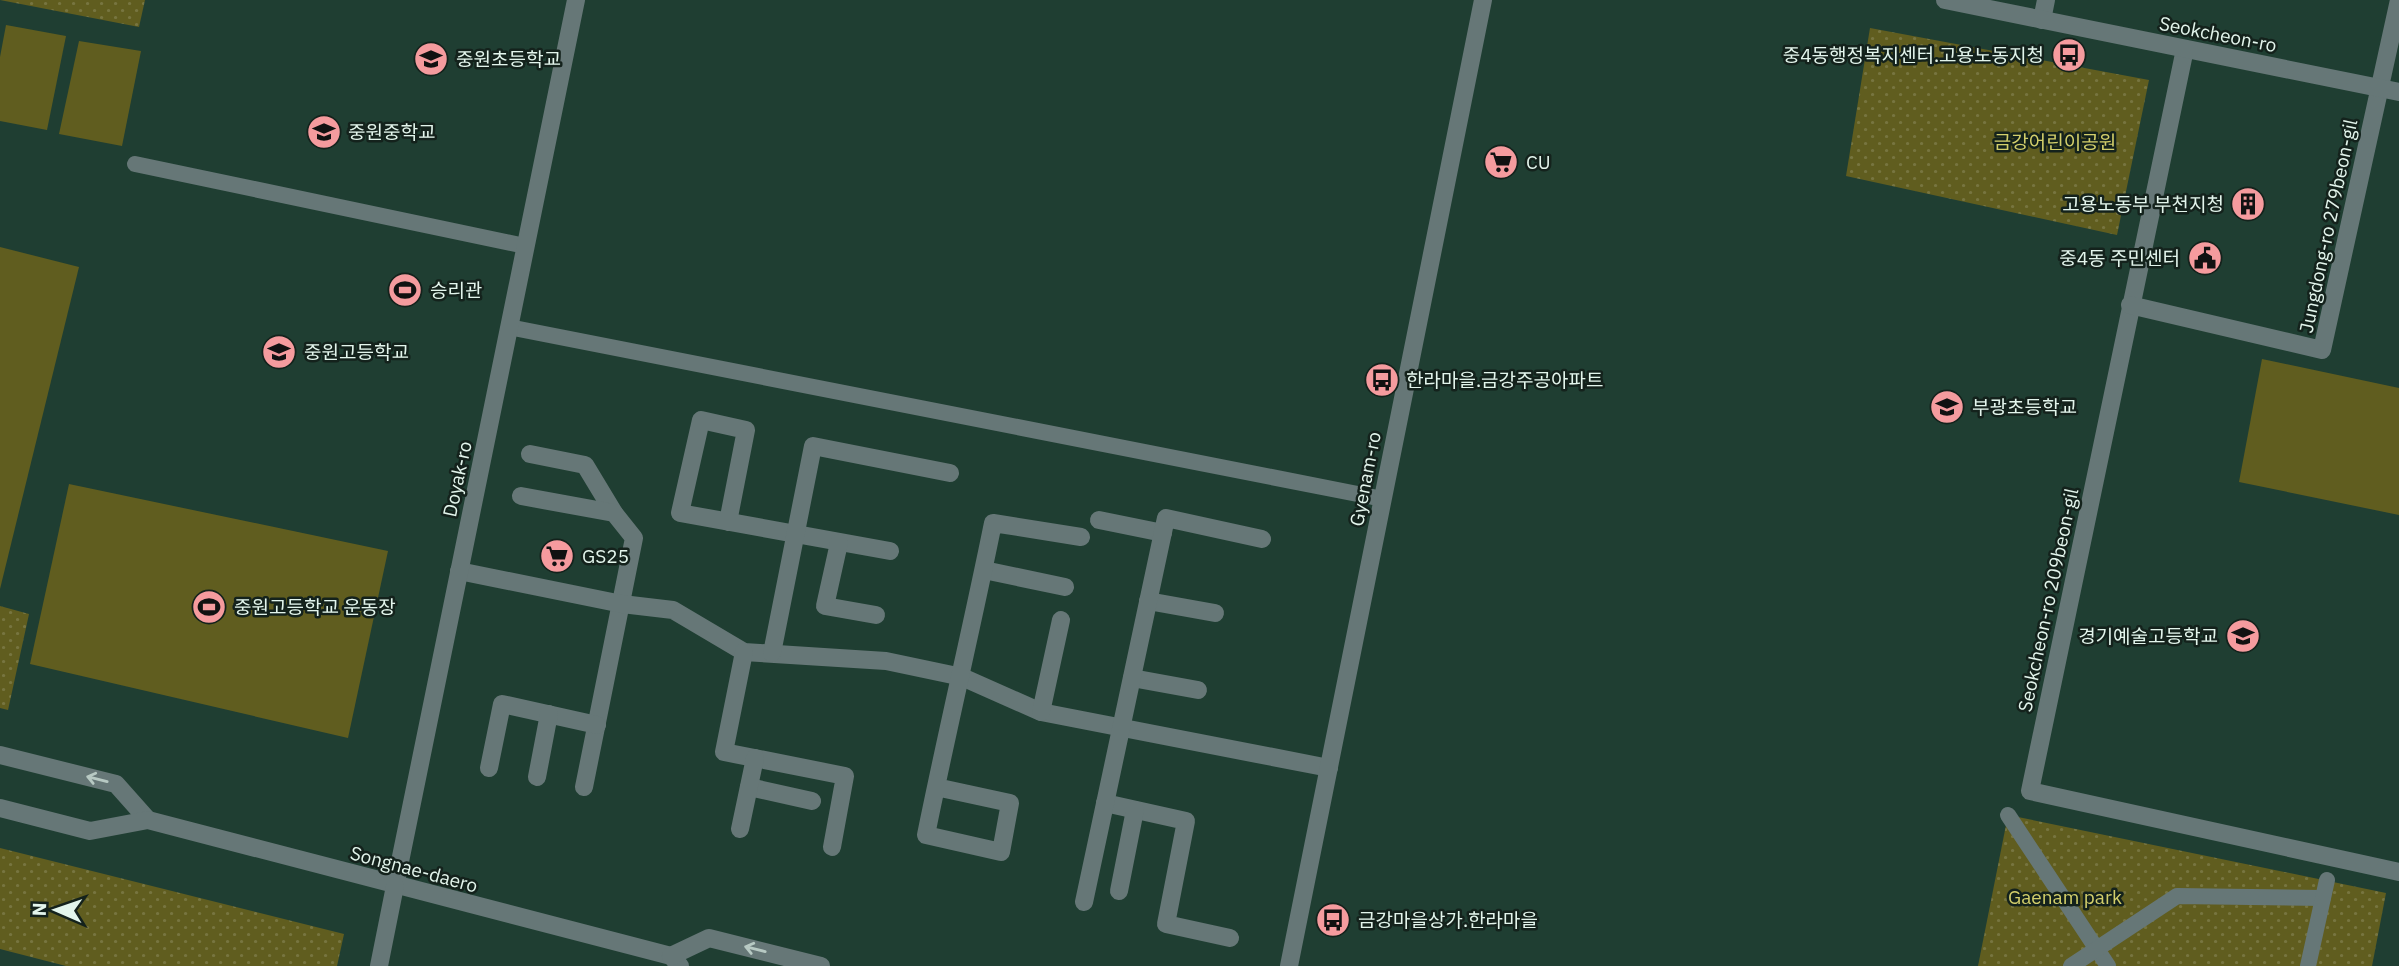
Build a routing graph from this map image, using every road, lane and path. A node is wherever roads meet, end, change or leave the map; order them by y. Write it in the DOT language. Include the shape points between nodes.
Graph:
graph roads {
  1 [pos="576,0"];
  2 [pos="1483,0"];
  3 [pos="1945,0"];
  4 [pos="2046,0"];
  5 [pos="2399,0"];
  6 [pos="2042,20"];
  7 [pos="2185,48"];
  8 [pos="2380,88"];
  9 [pos="2399,92"];
  10 [pos="135,164"];
  11 [pos="525,246"];
  12 [pos="2130,305"];
  13 [pos="509,327"];
  14 [pos="530,454"];
  15 [pos="950,473"];
  16 [pos="521,496"];
  17 [pos="1383,499"];
  18 [pos="614,513"];
  19 [pos="1099,520"];
  20 [pos="728,522"];
  21 [pos="1163,533"];
  22 [pos="795,535"];
  23 [pos="1081,537"];
  24 [pos="1262,539"];
  25 [pos="839,543"];
  26 [pos="890,551"];
  27 [pos="984,570"];
  28 [pos="459,571"];
  29 [pos="1065,587"];
  30 [pos="1149,601"];
  31 [pos="622,604"];
  32 [pos="1215,613"];
  33 [pos="876,615"];
  34 [pos="1060,620"];
  35 [pos="744,652"];
  36 [pos="772,653"];
  37 [pos="961,677"];
  38 [pos="1132,678"];
  39 [pos="1198,690"];
  40 [pos="1041,712"];
  41 [pos="549,714"];
  42 [pos="597,725"];
  43 [pos="1121,728"];
  44 [pos="0,755"];
  45 [pos="755,758"];
  46 [pos="489,768"];
  47 [pos="1329,768"];
  48 [pos="537,777"];
  49 [pos="584,787"];
  50 [pos="936,787"];
  51 [pos="749,788"];
  52 [pos="812,801"];
  53 [pos="1105,803"];
  54 [pos="0,808"];
  55 [pos="1135,810"];
  56 [pos="2008,815"];
  57 [pos="148,820"];
  58 [pos="740,830"];
  59 [pos="832,847"];
  60 [pos="2399,872"];
  61 [pos="2327,880"];
  62 [pos="395,886"];
  63 [pos="1119,891"];
  64 [pos="2323,898"];
  65 [pos="1084,902"];
  66 [pos="1230,938"];
  67 [pos="2096,948"];
  68 [pos="675,961"];
  69 [pos="379,966"];
  70 [pos="821,966"];
  71 [pos="1289,966"];
  72 [pos="2071,966"];
  73 [pos="2108,966"];
  74 [pos="2308,966"];
  1 -- 11 [label="street, Doyak-ro"];
  2 -- 17 [label="street, Gyenam-ro"];
  3 -- 6 [label="street, Seokcheon-ro"];
  4 -- 6 [label="street"];
  5 -- 8 [label="street, Jungdong-ro 279beon-gil"];
  6 -- 7 [label="street, Seokcheon-ro"];
  7 -- 8 [label="street, Seokcheon-ro"];
  7 -- 12 [label="street, Seokcheon-ro 209beon-gil"];
  8 -- 9 [label="street, Seokcheon-ro"];
  8 -- 12 [label="street, Jungdong-ro 279beon-gil" via="2322,351"];
  10 -- 11 [label="street"];
  11 -- 13 [label="street, Doyak-ro"];
  12 -- 60 [label="street, Seokcheon-ro 209beon-gil" via="2030,791"];
  13 -- 17 [label="street"];
  13 -- 28 [label="street, Doyak-ro"];
  14 -- 18 [label="street" via="585,465"];
  15 -- 22 [label="street" via="813,446"];
  16 -- 18 [label="street"];
  17 -- 47 [label="street, Gyenam-ro"];
  18 -- 31 [label="street" via="634,538"];
  19 -- 21 [label="street"];
  20 -- 20 [label="street" via="680,513 701,420 746,430"];
  20 -- 22 [label="street"];
  21 -- 24 [label="street" via="1166,518"];
  21 -- 30 [label="street"];
  22 -- 25 [label="street"];
  22 -- 36 [label="street"];
  23 -- 27 [label="street" via="993,523"];
  25 -- 26 [label="street"];
  25 -- 33 [label="street" via="825,606"];
  27 -- 29 [label="street"];
  27 -- 37 [label="street"];
  28 -- 31 [label="street"];
  28 -- 62 [label="street, Doyak-ro"];
  30 -- 32 [label="street"];
  30 -- 38 [label="street"];
  31 -- 35 [label="street" via="673,610"];
  31 -- 42 [label="street"];
  34 -- 40 [label="street"];
  35 -- 36 [label="street"];
  35 -- 45 [label="street" via="724,752"];
  36 -- 37 [label="street" via="886,661"];
  37 -- 40 [label="street"];
  37 -- 50 [label="street"];
  38 -- 39 [label="street"];
  38 -- 43 [label="street"];
  40 -- 43 [label="street"];
  41 -- 42 [label="street"];
  41 -- 46 [label="street" via="502,704"];
  41 -- 48 [label="street"];
  42 -- 49 [label="street"];
  43 -- 47 [label="street"];
  43 -- 53 [label="street"];
  57 -- 44 [label="street, one-way" via="116,784"];
  45 -- 51 [label="street"];
  45 -- 59 [label="street" via="845,776"];
  47 -- 71 [label="street, Gyenam-ro"];
  50 -- 50 [label="street" via="1010,803 1001,852 926,835"];
  51 -- 52 [label="street"];
  51 -- 58 [label="street"];
  53 -- 55 [label="street"];
  53 -- 65 [label="street"];
  54 -- 57 [label="street, Songnae-daero" via="90,831"];
  55 -- 63 [label="street"];
  55 -- 66 [label="street" via="1186,821 1166,924"];
  56 -- 67 [label="street"];
  57 -- 62 [label="street, Songnae-daero"];
  61 -- 64 [label="street"];
  62 -- 68 [label="street, Songnae-daero"];
  62 -- 69 [label="street, Doyak-ro"];
  64 -- 67 [label="street" via="2176,896"];
  64 -- 74 [label="street"];
  67 -- 72 [label="street"];
  67 -- 73 [label="street"];
  70 -- 68 [label="street, Songnae-daero, one-way" via="709,938"];
}
